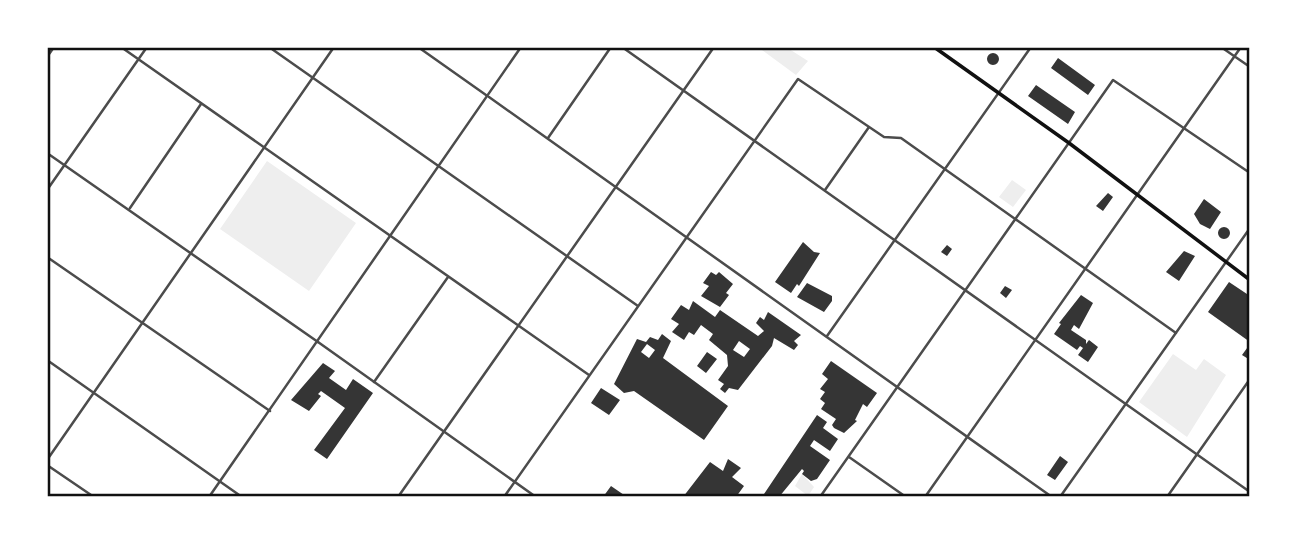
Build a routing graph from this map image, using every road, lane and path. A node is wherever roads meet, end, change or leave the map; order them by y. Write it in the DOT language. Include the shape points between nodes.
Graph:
graph roads {
  1 [pos="54,47"];
  2 [pos="121,47"];
  3 [pos="147,47"];
  4 [pos="269,47"];
  5 [pos="334,47"];
  6 [pos="418,47"];
  7 [pos="521,47"];
  8 [pos="611,47"];
  9 [pos="622,47"];
  10 [pos="714,47"];
  11 [pos="934,47"];
  12 [pos="1031,47"];
  13 [pos="1221,47"];
  14 [pos="1241,47"];
  15 [pos="47,57"];
  16 [pos="1235,57"];
  17 [pos="139,60"];
  18 [pos="1250,67"];
  19 [pos="313,78"];
  20 [pos="683,90"];
  21 [pos="999,93"];
  22 [pos="489,97"];
  23 [pos="201,104"];
  24 [pos="869,127"];
  25 [pos="1185,129"];
  26 [pos="548,138"];
  27 [pos="754,141"];
  28 [pos="1069,143"];
  29 [pos="264,148"];
  30 [pos="47,153"];
  31 [pos="64,165"];
  32 [pos="440,166"];
  33 [pos="945,169"];
  34 [pos="1250,173"];
  35 [pos="616,187"];
  36 [pos="47,190"];
  37 [pos="825,191"];
  38 [pos="1139,194"];
  39 [pos="129,209"];
  40 [pos="1015,220"];
  41 [pos="1250,228"];
  42 [pos="391,237"];
  43 [pos="687,237"];
  44 [pos="895,240"];
  45 [pos="191,253"];
  46 [pos="568,255"];
  47 [pos="47,257"];
  48 [pos="1226,261"];
  49 [pos="1085,268"];
  50 [pos="448,277"];
  51 [pos="1250,280"];
  52 [pos="965,290"];
  53 [pos="638,306"];
  54 [pos="143,324"];
  55 [pos="518,325"];
  56 [pos="1176,333"];
  57 [pos="827,337"];
  58 [pos="1035,340"];
  59 [pos="318,342"];
  60 [pos="47,360"];
  61 [pos="589,375"];
  62 [pos="374,382"];
  63 [pos="1249,382"];
  64 [pos="897,388"];
  65 [pos="94,393"];
  66 [pos="1126,404"];
  67 [pos="270,411"];
  68 [pos="444,431"];
  69 [pos="967,436"];
  70 [pos="1197,454"];
  71 [pos="849,457"];
  72 [pos="47,463"];
  73 [pos="220,481"];
  74 [pos="514,481"];
  75 [pos="1250,492"];
  76 [pos="94,497"];
  77 [pos="209,497"];
  78 [pos="242,497"];
  79 [pos="398,497"];
  80 [pos="504,497"];
  81 [pos="536,497"];
  82 [pos="820,497"];
  83 [pos="906,497"];
  84 [pos="925,497"];
  85 [pos="1052,497"];
  86 [pos="1060,497"];
  87 [pos="1167,497"];
  1 -- 15 [label="street"];
  2 -- 17 [label="street"];
  3 -- 17 [label="street"];
  4 -- 19 [label="street"];
  5 -- 19 [label="street"];
  6 -- 22 [label="street"];
  7 -- 22 [label="street"];
  8 -- 26 [label="street"];
  9 -- 20 [label="street"];
  10 -- 20 [label="street"];
  11 -- 21 [label="main road"];
  12 -- 21 [label="street"];
  13 -- 16 [label="street"];
  14 -- 16 [label="street"];
  16 -- 18 [label="street"];
  16 -- 25 [label="street"];
  17 -- 23 [label="street"];
  17 -- 31 [label="street"];
  19 -- 29 [label="street"];
  19 -- 32 [label="street"];
  20 -- 27 [label="street"];
  20 -- 35 [label="street"];
  21 -- 28 [label="main road"];
  21 -- 33 [label="street"];
  22 -- 26 [label="street"];
  22 -- 32 [label="street"];
  23 -- 29 [label="street"];
  23 -- 39 [label="street"];
  24 -- 27 [label="street" via="798,79"];
  24 -- 33 [label="street" via="884,137 901,138"];
  24 -- 37 [label="street"];
  25 -- 28 [label="street" via="1114,79"];
  25 -- 34 [label="street"];
  25 -- 38 [label="street"];
  26 -- 35 [label="street"];
  27 -- 37 [label="street"];
  27 -- 43 [label="street"];
  28 -- 38 [label="main road"];
  28 -- 40 [label="street"];
  29 -- 42 [label="street"];
  29 -- 45 [label="street"];
  30 -- 31 [label="street"];
  31 -- 36 [label="street"];
  31 -- 39 [label="street"];
  32 -- 42 [label="street"];
  32 -- 46 [label="street"];
  33 -- 40 [label="street"];
  33 -- 44 [label="street"];
  35 -- 43 [label="street"];
  35 -- 46 [label="street"];
  37 -- 44 [label="street"];
  38 -- 48 [label="main road"];
  38 -- 49 [label="street"];
  39 -- 45 [label="street"];
  40 -- 49 [label="street"];
  40 -- 52 [label="street"];
  41 -- 48 [label="street"];
  42 -- 50 [label="street"];
  42 -- 59 [label="street"];
  43 -- 53 [label="street"];
  43 -- 57 [label="street"];
  44 -- 52 [label="street"];
  44 -- 57 [label="street"];
  45 -- 54 [label="street"];
  45 -- 59 [label="street"];
  46 -- 53 [label="street"];
  46 -- 55 [label="street"];
  47 -- 54 [label="street"];
  48 -- 51 [label="main road"];
  48 -- 56 [label="street"];
  49 -- 56 [label="street"];
  49 -- 58 [label="street"];
  50 -- 55 [label="street"];
  50 -- 62 [label="street"];
  52 -- 58 [label="street"];
  52 -- 64 [label="street"];
  53 -- 61 [label="street"];
  54 -- 65 [label="street"];
  54 -- 67 [label="street"];
  55 -- 61 [label="street"];
  55 -- 68 [label="street"];
  56 -- 66 [label="street"];
  57 -- 64 [label="street"];
  58 -- 66 [label="street"];
  58 -- 69 [label="street"];
  59 -- 62 [label="street"];
  59 -- 67 [label="street"];
  60 -- 65 [label="street"];
  61 -- 74 [label="street"];
  62 -- 68 [label="street"];
  63 -- 70 [label="street"];
  64 -- 69 [label="street"];
  64 -- 71 [label="street"];
  65 -- 72 [label="street"];
  65 -- 73 [label="street"];
  66 -- 70 [label="street"];
  66 -- 86 [label="street"];
  67 -- 73 [label="street"];
  68 -- 74 [label="street"];
  68 -- 79 [label="street"];
  69 -- 84 [label="street"];
  69 -- 85 [label="street"];
  70 -- 75 [label="street"];
  70 -- 87 [label="street"];
  71 -- 82 [label="street"];
  71 -- 83 [label="street"];
  72 -- 76 [label="street"];
  73 -- 77 [label="street"];
  73 -- 78 [label="street"];
  74 -- 80 [label="street"];
  74 -- 81 [label="street"];
}
